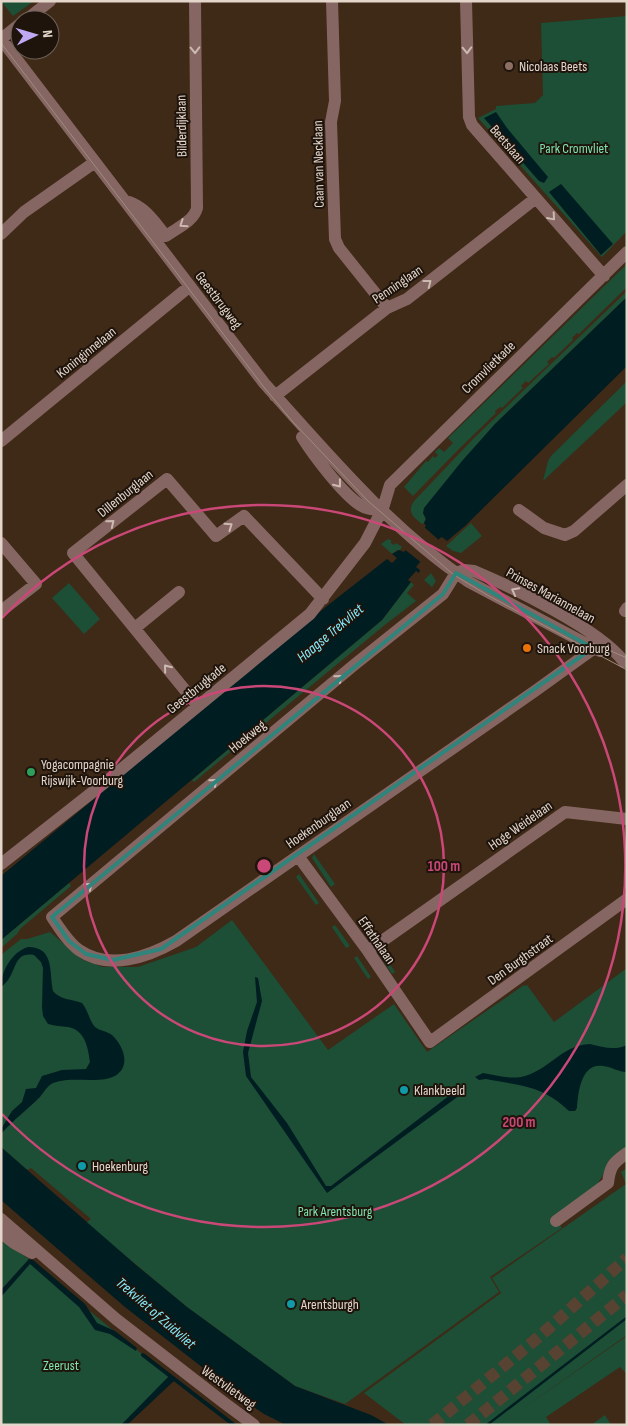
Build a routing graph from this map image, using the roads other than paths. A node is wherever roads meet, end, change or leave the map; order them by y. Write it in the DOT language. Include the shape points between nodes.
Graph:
graph roads {
  1 [pos="50,1"];
  2 [pos="195,1"];
  3 [pos="332,1"];
  4 [pos="466,1"];
  5 [pos="39,10"];
  6 [pos="1,39"];
  7 [pos="95,162"];
  8 [pos="536,198"];
  9 [pos="126,202"];
  10 [pos="1,234"];
  11 [pos="166,236"];
  12 [pos="627,252"];
  13 [pos="604,276"];
  14 [pos="190,286"];
  15 [pos="387,308"];
  16 [pos="276,396"];
  17 [pos="1,441"];
  18 [pos="627,485"];
  19 [pos="382,510"];
  20 [pos="519,510"];
  21 [pos="1,542"];
  22 [pos="436,556"];
  23 [pos="456,573"];
  24 [pos="179,592"];
  25 [pos="323,599"];
  26 [pos="1,611"];
  27 [pos="135,628"];
  28 [pos="598,645"];
  29 [pos="625,663"];
  30 [pos="198,706"];
  31 [pos="627,819"];
  32 [pos="298,856"];
  33 [pos="1,864"];
  34 [pos="627,899"];
  35 [pos="52,917"];
  36 [pos="368,951"];
  37 [pos="430,1042"];
  38 [pos="627,1153"];
  39 [pos="1,1219"];
  40 [pos="556,1221"];
  41 [pos="1,1232"];
  42 [pos="47,1260"];
  43 [pos="254,1425"];
  1 -- 5 [label="street"];
  2 -- 11 [label="street, Bilderdijklaan, one-way" via="197,208 192,218"];
  3 -- 15 [label="street, Caan van Necklaan" via="335,103 331,122 335,239 338,248"];
  4 -- 8 [label="street, Beetslaan, one-way" via="469,117 472,125"];
  6 -- 7 [label="street, Geestbrugweg"];
  7 -- 9 [label="street, Geestbrugweg"];
  7 -- 10 [label="street" via="24,212"];
  8 -- 13 [label="street, Beetslaan, one-way"];
  15 -- 8 [label="street, Penninglaan, one-way" via="407,299"];
  9 -- 11 [label="street, Geestbrugweg" via="145,211"];
  9 -- 14 [label="street, Geestbrugweg"];
  12 -- 13 [label="street, Cromvlietkade"];
  13 -- 19 [label="street, Cromvlietkade" via="390,485"];
  14 -- 16 [label="street, Geestbrugweg"];
  14 -- 17 [label="street, Koninginnelaan"];
  15 -- 16 [label="street, Penninglaan"];
  16 -- 19 [label="street, Geestbrugweg" via="291,415 303,439 348,497 371,510"];
  18 -- 20 [label="street" via="574,531 565,535 544,528"];
  19 -- 22 [label="street, Geestbrugweg"];
  19 -- 25 [label="street, Geestbrugkade" via="365,543"];
  21 -- 26 [label="street" via="36,584"];
  22 -- 23 [label="street, Prinses Mariannelaan"];
  23 -- 28 [label="street, Prinses Mariannelaan"];
  35 -- 23 [label="street, Hoekweg, one-way" via="443,594"];
  24 -- 27 [label="street"];
  27 -- 25 [label="street, Dillenburglaan, one-way" via="73,553 167,478 216,536 244,516"];
  25 -- 30 [label="street, Geestbrugkade" via="310,614"];
  30 -- 27 [label="street, Dillenburglaan, one-way"];
  28 -- 29 [label="street, Prinses Mariannelaan"];
  28 -- 32 [label="street, Hoekenburglaan"];
  30 -- 33 [label="street, Geestbrugkade"];
  31 -- 36 [label="street, Hoge Weidelaan" via="564,812"];
  32 -- 35 [label="street, Hoekenburglaan" via="176,941 139,958 98,959 86,954 69,941"];
  32 -- 36 [label="street, Effathalaan"];
  34 -- 37 [label="street, Den Burghstraat"];
  36 -- 37 [label="street, Effathalaan"];
  38 -- 40 [label="street" via="613,1163 608,1183"];
  39 -- 42 [label="street, Westvlietweg"];
  41 -- 42 [label="street, Westvlietweg" via="18,1246"];
  42 -- 43 [label="street, Westvlietweg" via="116,1320"];
}
